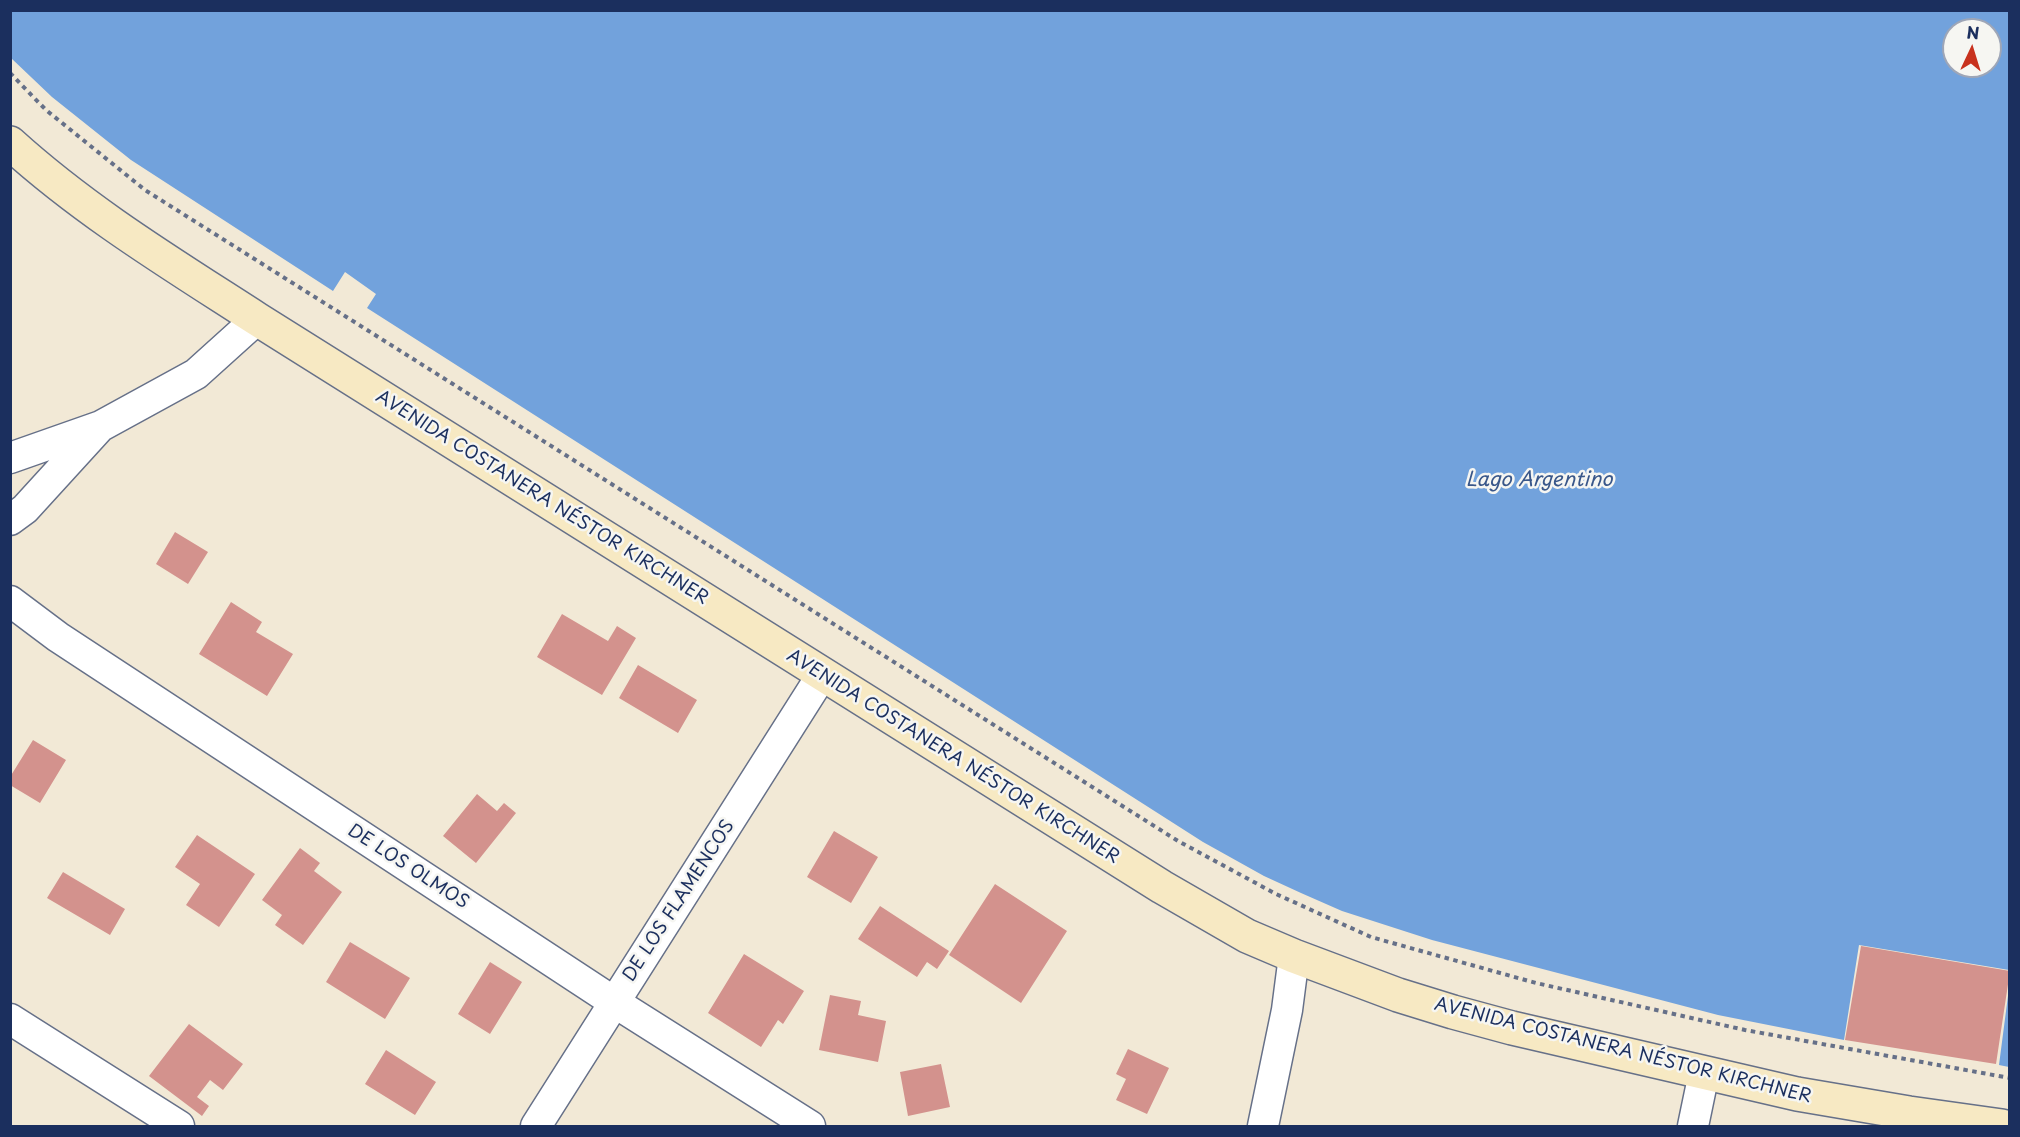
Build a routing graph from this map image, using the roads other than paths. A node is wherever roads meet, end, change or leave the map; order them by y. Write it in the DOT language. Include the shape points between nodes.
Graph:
graph roads {
  1 [pos="10,143"];
  2 [pos="257,319"];
  3 [pos="102,426"];
  4 [pos="10,458"];
  5 [pos="10,520"];
  6 [pos="10,601"];
  7 [pos="822,675"];
  8 [pos="1294,956"];
  9 [pos="615,1002"];
  10 [pos="10,1019"];
  11 [pos="1704,1073"];
  12 [pos="179,1126"];
  13 [pos="536,1126"];
  14 [pos="810,1126"];
  15 [pos="1263,1126"];
  16 [pos="1693,1126"];
  17 [pos="2002,1126"];
  1 -- 2 [label="street, AVENIDA COSTANERA NÉSTOR KIRCHNER" via="89,208"];
  2 -- 3 [label="street" via="196,374"];
  2 -- 7 [label="street, AVENIDA COSTANERA NÉSTOR KIRCHNER"];
  3 -- 4 [label="street"];
  3 -- 5 [label="street" via="25,509"];
  6 -- 9 [label="street, DE LOS OLMOS" via="58,637"];
  7 -- 8 [label="street, AVENIDA COSTANERA NÉSTOR KIRCHNER" via="1204,913"];
  7 -- 9 [label="street, DE LOS FLAMENCOS"];
  8 -- 11 [label="street, AVENIDA COSTANERA NÉSTOR KIRCHNER" via="1453,1012"];
  8 -- 15 [label="street"];
  9 -- 13 [label="street, DE LOS FLAMENCOS"];
  9 -- 14 [label="street, DE LOS OLMOS"];
  10 -- 12 [label="street"];
  11 -- 16 [label="street"];
  11 -- 17 [label="street, AVENIDA COSTANERA NÉSTOR KIRCHNER" via="1852,1104"];
}
